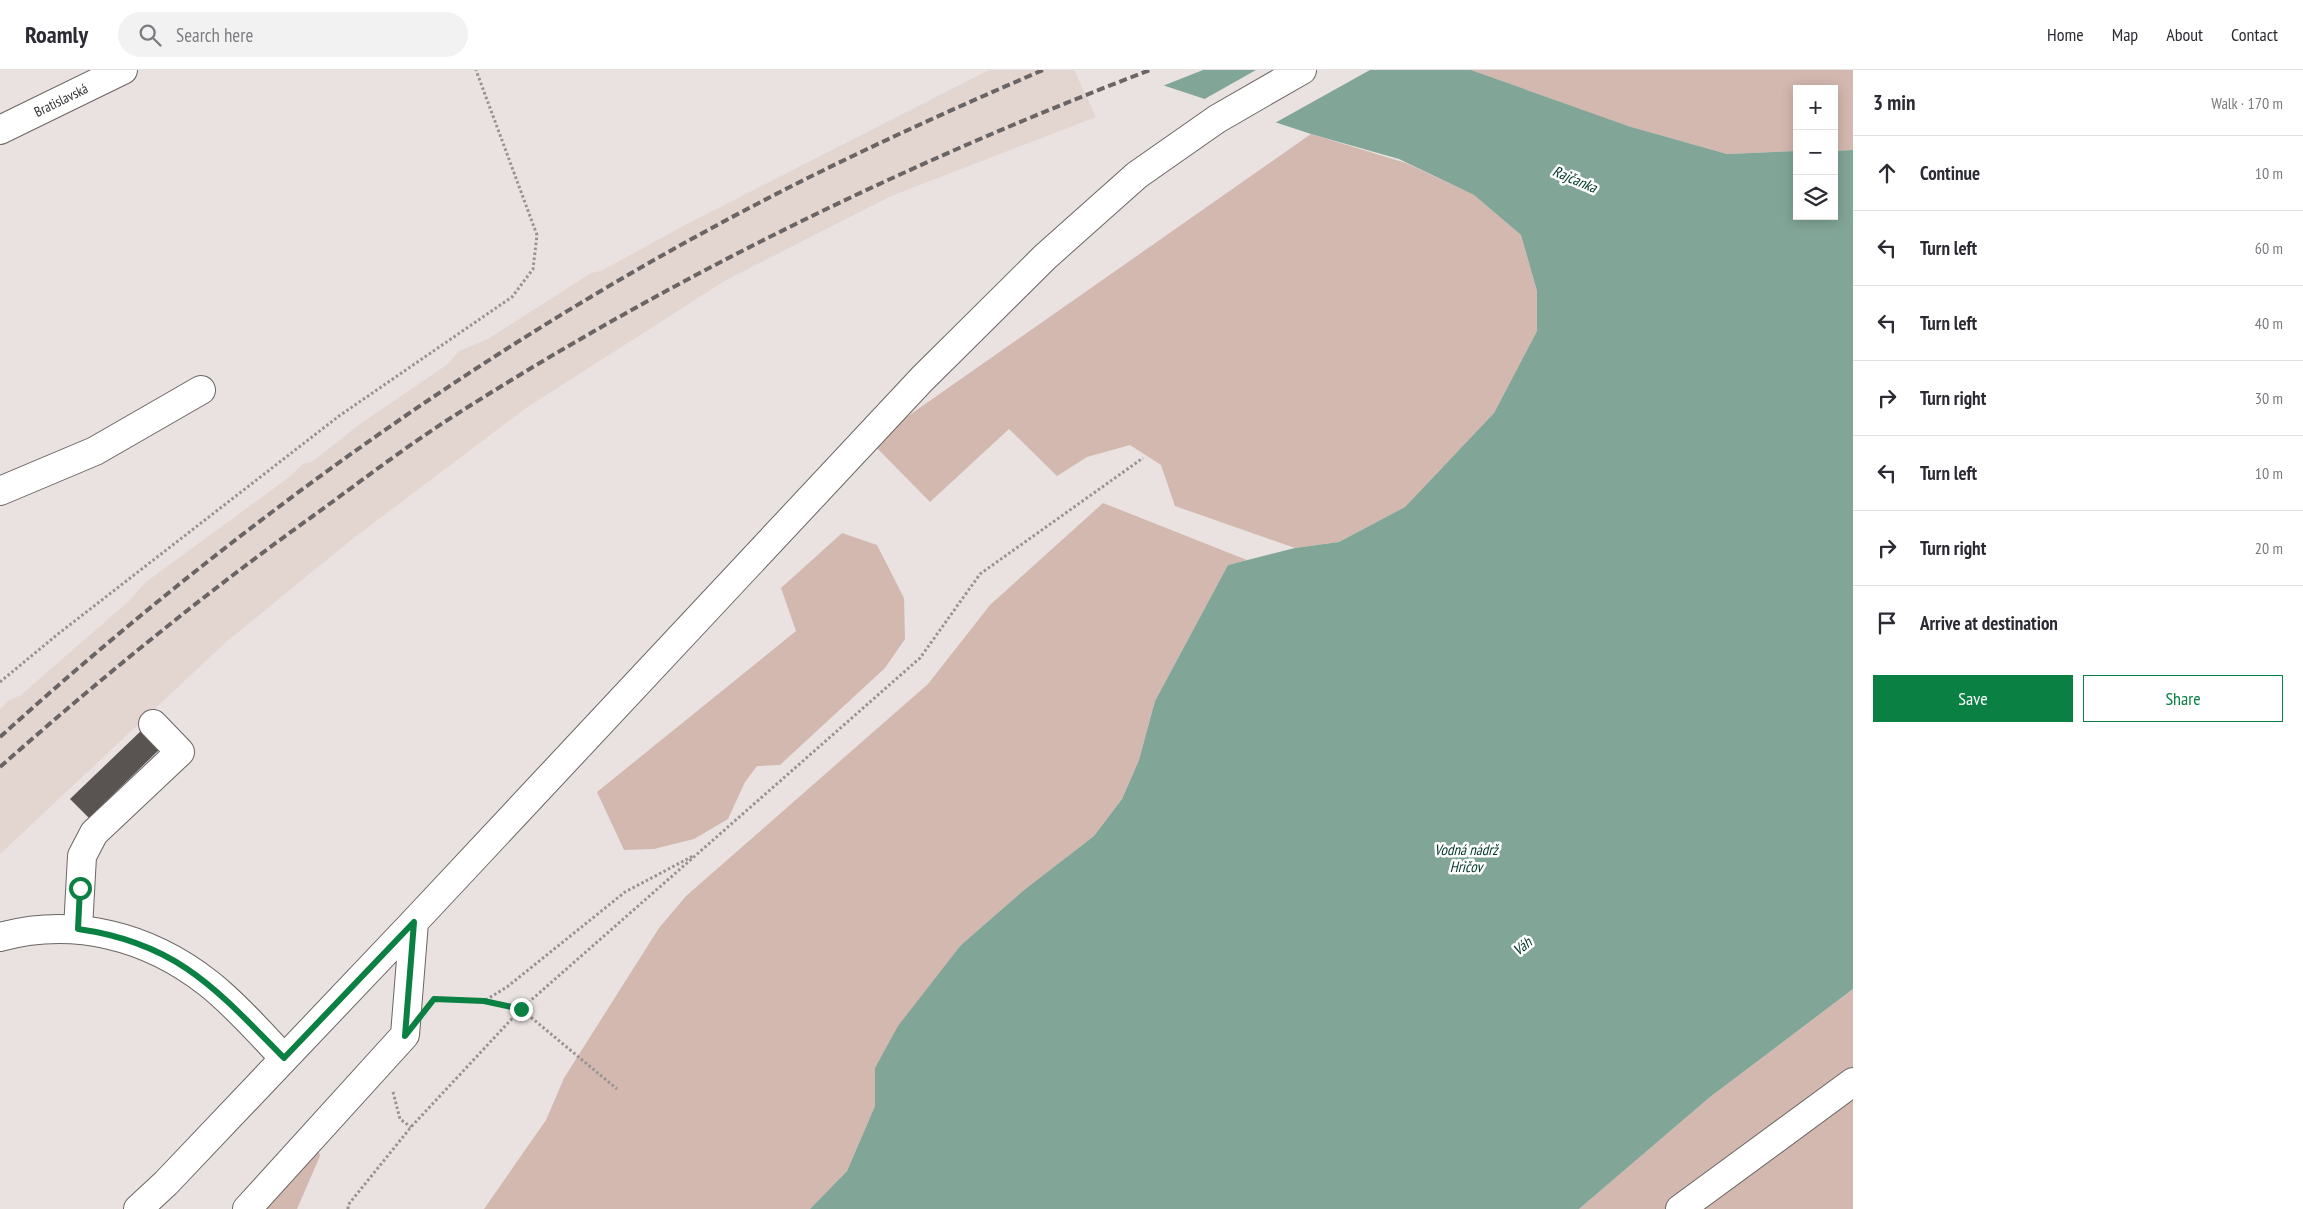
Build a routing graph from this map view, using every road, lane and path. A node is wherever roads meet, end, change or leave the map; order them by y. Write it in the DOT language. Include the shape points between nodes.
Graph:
graph roads {
  1 [pos="122,70"];
  2 [pos="476,70"];
  3 [pos="1302,70"];
  4 [pos="0,130"];
  5 [pos="201,390"];
  6 [pos="1143,458"];
  7 [pos="0,491"];
  8 [pos="0,682"];
  9 [pos="153,724"];
  10 [pos="698,854"];
  11 [pos="414,922"];
  12 [pos="78,929"];
  13 [pos="0,937"];
  14 [pos="434,999"];
  15 [pos="484,1001"];
  16 [pos="521,1009"];
  17 [pos="284,1058"];
  18 [pos="1853,1082"];
  19 [pos="617,1089"];
  20 [pos="138,1209"];
  21 [pos="247,1209"];
  22 [pos="348,1209"];
  23 [pos="1680,1209"];
  1 -- 4 [label="street, Bratislavská"];
  2 -- 8 [label="path" via="537,235 533,269 518,290 339,416"];
  3 -- 11 [label="street" via="1217,119 1137,175 1045,257 909,394"];
  5 -- 7 [label="street" via="95,451"];
  6 -- 10 [label="path" via="980,574 920,658"];
  9 -- 12 [label="street" via="180,752 94,833 82,856"];
  10 -- 15 [label="path" via="625,892 508,986"];
  10 -- 16 [label="path"];
  11 -- 17 [label="street"];
  11 -- 21 [label="street" via="405,1036"];
  12 -- 13 [label="street" via="46,929"];
  12 -- 17 [label="street" via="122,937 181,964 209,984"];
  14 -- 15 [label="path"];
  15 -- 16 [label="path"];
  16 -- 19 [label="path"];
  16 -- 22 [label="path" via="411,1127"];
  17 -- 20 [label="street"];
  18 -- 23 [label="street"];
}
